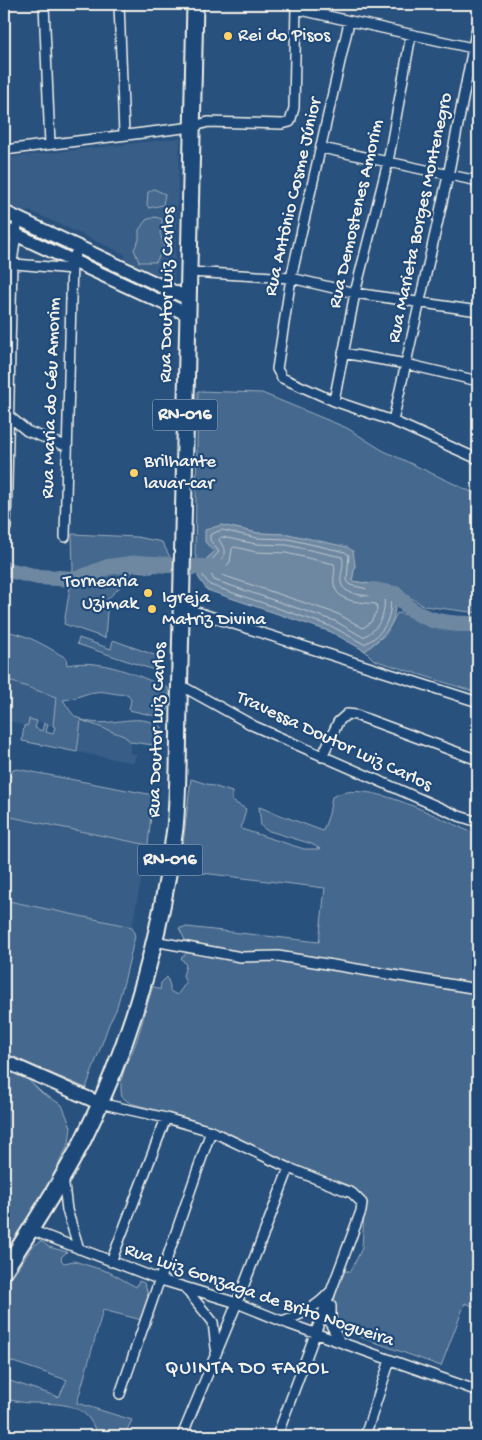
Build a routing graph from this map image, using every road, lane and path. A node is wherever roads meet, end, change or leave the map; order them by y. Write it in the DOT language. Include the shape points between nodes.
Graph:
graph roads {
  1 [pos="44,4"];
  2 [pos="119,4"];
  3 [pos="195,4"];
  4 [pos="296,6"];
  5 [pos="349,22"];
  6 [pos="478,22"];
  7 [pos="411,35"];
  8 [pos="476,49"];
  9 [pos="192,127"];
  10 [pos="124,134"];
  11 [pos="50,144"];
  12 [pos="322,148"];
  13 [pos="4,150"];
  14 [pos="388,162"];
  15 [pos="448,176"];
  16 [pos="478,182"];
  17 [pos="4,212"];
  18 [pos="18,219"];
  19 [pos="10,232"];
  20 [pos="78,248"];
  21 [pos="8,263"];
  22 [pos="72,265"];
  23 [pos="190,272"];
  24 [pos="291,278"];
  25 [pos="355,293"];
  26 [pos="420,304"];
  27 [pos="188,307"];
  28 [pos="478,311"];
  29 [pos="343,353"];
  30 [pos="406,364"];
  31 [pos="478,381"];
  32 [pos="334,401"];
  33 [pos="10,417"];
  34 [pos="393,421"];
  35 [pos="66,446"];
  36 [pos="478,459"];
  37 [pos="6,527"];
  38 [pos="65,537"];
  39 [pos="181,607"];
  40 [pos="180,685"];
  41 [pos="478,702"];
  42 [pos="322,757"];
  43 [pos="478,760"];
  44 [pos="478,822"];
  45 [pos="154,941"];
  46 [pos="478,989"];
  47 [pos="4,1061"];
  48 [pos="99,1103"];
  49 [pos="166,1118"];
  50 [pos="211,1131"];
  51 [pos="289,1168"];
  52 [pos="62,1175"];
  53 [pos="31,1230"];
  54 [pos="80,1249"];
  55 [pos="111,1262"];
  56 [pos="4,1271"];
  57 [pos="158,1279"];
  58 [pos="184,1287"];
  59 [pos="334,1288"];
  60 [pos="237,1303"];
  61 [pos="282,1321"];
  62 [pos="316,1333"];
  63 [pos="340,1342"];
  64 [pos="217,1350"];
  65 [pos="390,1360"];
  66 [pos="477,1387"];
  67 [pos="120,1394"];
  68 [pos="182,1436"];
  69 [pos="277,1436"];
  70 [pos="364,1436"];
  1 -- 11 [label="street"];
  2 -- 10 [label="street"];
  3 -- 9 [label="main road, Rua Doutor Luiz Carlos / RN-016"];
  4 -- 5 [label="street"];
  4 -- 9 [label="street" via="294,108 290,122 208,122"];
  5 -- 7 [label="street"];
  5 -- 12 [label="street, Rua Antônio Cosme Júnior"];
  6 -- 8 [label="street, Rua Marieta Borges Montenegro"];
  7 -- 8 [label="street"];
  7 -- 14 [label="street, Rua Demostenes Amorim"];
  8 -- 15 [label="street, Rua Marieta Borges Montenegro"];
  9 -- 10 [label="street"];
  9 -- 23 [label="main road, Rua Doutor Luiz Carlos / RN-016"];
  10 -- 11 [label="street"];
  11 -- 13 [label="street"];
  12 -- 14 [label="street"];
  12 -- 24 [label="street, Rua Antônio Cosme Júnior"];
  14 -- 15 [label="street"];
  14 -- 25 [label="street, Rua Demostenes Amorim"];
  15 -- 16 [label="street"];
  15 -- 26 [label="street, Rua Marieta Borges Montenegro"];
  17 -- 18 [label="street"];
  18 -- 19 [label="street"];
  18 -- 20 [label="street"];
  19 -- 21 [label="street"];
  19 -- 22 [label="street"];
  20 -- 22 [label="street"];
  20 -- 27 [label="street"];
  21 -- 22 [label="street"];
  21 -- 33 [label="street"];
  22 -- 27 [label="street"];
  22 -- 35 [label="street, Rua Maria do Céu Amorim"];
  23 -- 24 [label="street"];
  23 -- 27 [label="main road, Rua Doutor Luiz Carlos / RN-016"];
  24 -- 25 [label="street"];
  24 -- 32 [label="street, Rua Antônio Cosme Júnior" via="277,366 282,378"];
  25 -- 26 [label="street"];
  25 -- 29 [label="street, Rua Demostenes Amorim"];
  26 -- 28 [label="street"];
  26 -- 30 [label="street, Rua Marieta Borges Montenegro"];
  27 -- 39 [label="main road, Rua Doutor Luiz Carlos / RN-016"];
  29 -- 30 [label="street"];
  29 -- 32 [label="street, Rua Demostenes Amorim"];
  30 -- 31 [label="street"];
  30 -- 34 [label="street, Rua Marieta Borges Montenegro"];
  32 -- 34 [label="street"];
  33 -- 35 [label="street" via="27,431"];
  33 -- 37 [label="street"];
  34 -- 36 [label="street"];
  35 -- 38 [label="street, Rua Maria do Céu Amorim"];
  39 -- 40 [label="main road, Rua Doutor Luiz Carlos / RN-016"];
  39 -- 41 [label="street"];
  40 -- 42 [label="street, Travessa Doutor Luiz Carlos" via="254,726"];
  40 -- 45 [label="main road, Rua Doutor Luiz Carlos / RN-016" via="175,826"];
  42 -- 43 [label="street" via="338,722 347,714"];
  42 -- 44 [label="street, Travessa Doutor Luiz Carlos"];
  45 -- 46 [label="street" via="241,957 278,956"];
  45 -- 48 [label="main road, Rua Doutor Luiz Carlos / RN-016" via="144,985"];
  47 -- 48 [label="street"];
  48 -- 49 [label="street"];
  48 -- 52 [label="main road, Rua Doutor Luiz Carlos / RN-016"];
  49 -- 50 [label="street"];
  49 -- 55 [label="street"];
  50 -- 51 [label="street"];
  50 -- 57 [label="street"];
  51 -- 59 [label="street" via="358,1197 362,1203"];
  51 -- 60 [label="street"];
  52 -- 53 [label="main road, Rua Doutor Luiz Carlos / RN-016"];
  52 -- 54 [label="street" via="67,1210"];
  53 -- 54 [label="street, Rua Luiz Gonzaga de Brito Nogueira"];
  53 -- 56 [label="main road, Rua Doutor Luiz Carlos / RN-016"];
  54 -- 55 [label="street, Rua Luiz Gonzaga de Brito Nogueira"];
  55 -- 57 [label="street, Rua Luiz Gonzaga de Brito Nogueira"];
  57 -- 58 [label="street, Rua Luiz Gonzaga de Brito Nogueira"];
  57 -- 67 [label="street"];
  58 -- 60 [label="street, Rua Luiz Gonzaga de Brito Nogueira"];
  58 -- 64 [label="street" via="213,1322"];
  59 -- 61 [label="street" via="312,1309"];
  59 -- 62 [label="street"];
  59 -- 63 [label="street" via="331,1325"];
  60 -- 61 [label="street, Rua Luiz Gonzaga de Brito Nogueira"];
  60 -- 64 [label="street"];
  61 -- 62 [label="street, Rua Luiz Gonzaga de Brito Nogueira"];
  62 -- 63 [label="street, Rua Luiz Gonzaga de Brito Nogueira"];
  62 -- 69 [label="street"];
  63 -- 65 [label="street, Rua Luiz Gonzaga de Brito Nogueira"];
  64 -- 68 [label="street"];
  65 -- 66 [label="street, Rua Luiz Gonzaga de Brito Nogueira"];
  65 -- 70 [label="street"];
}
